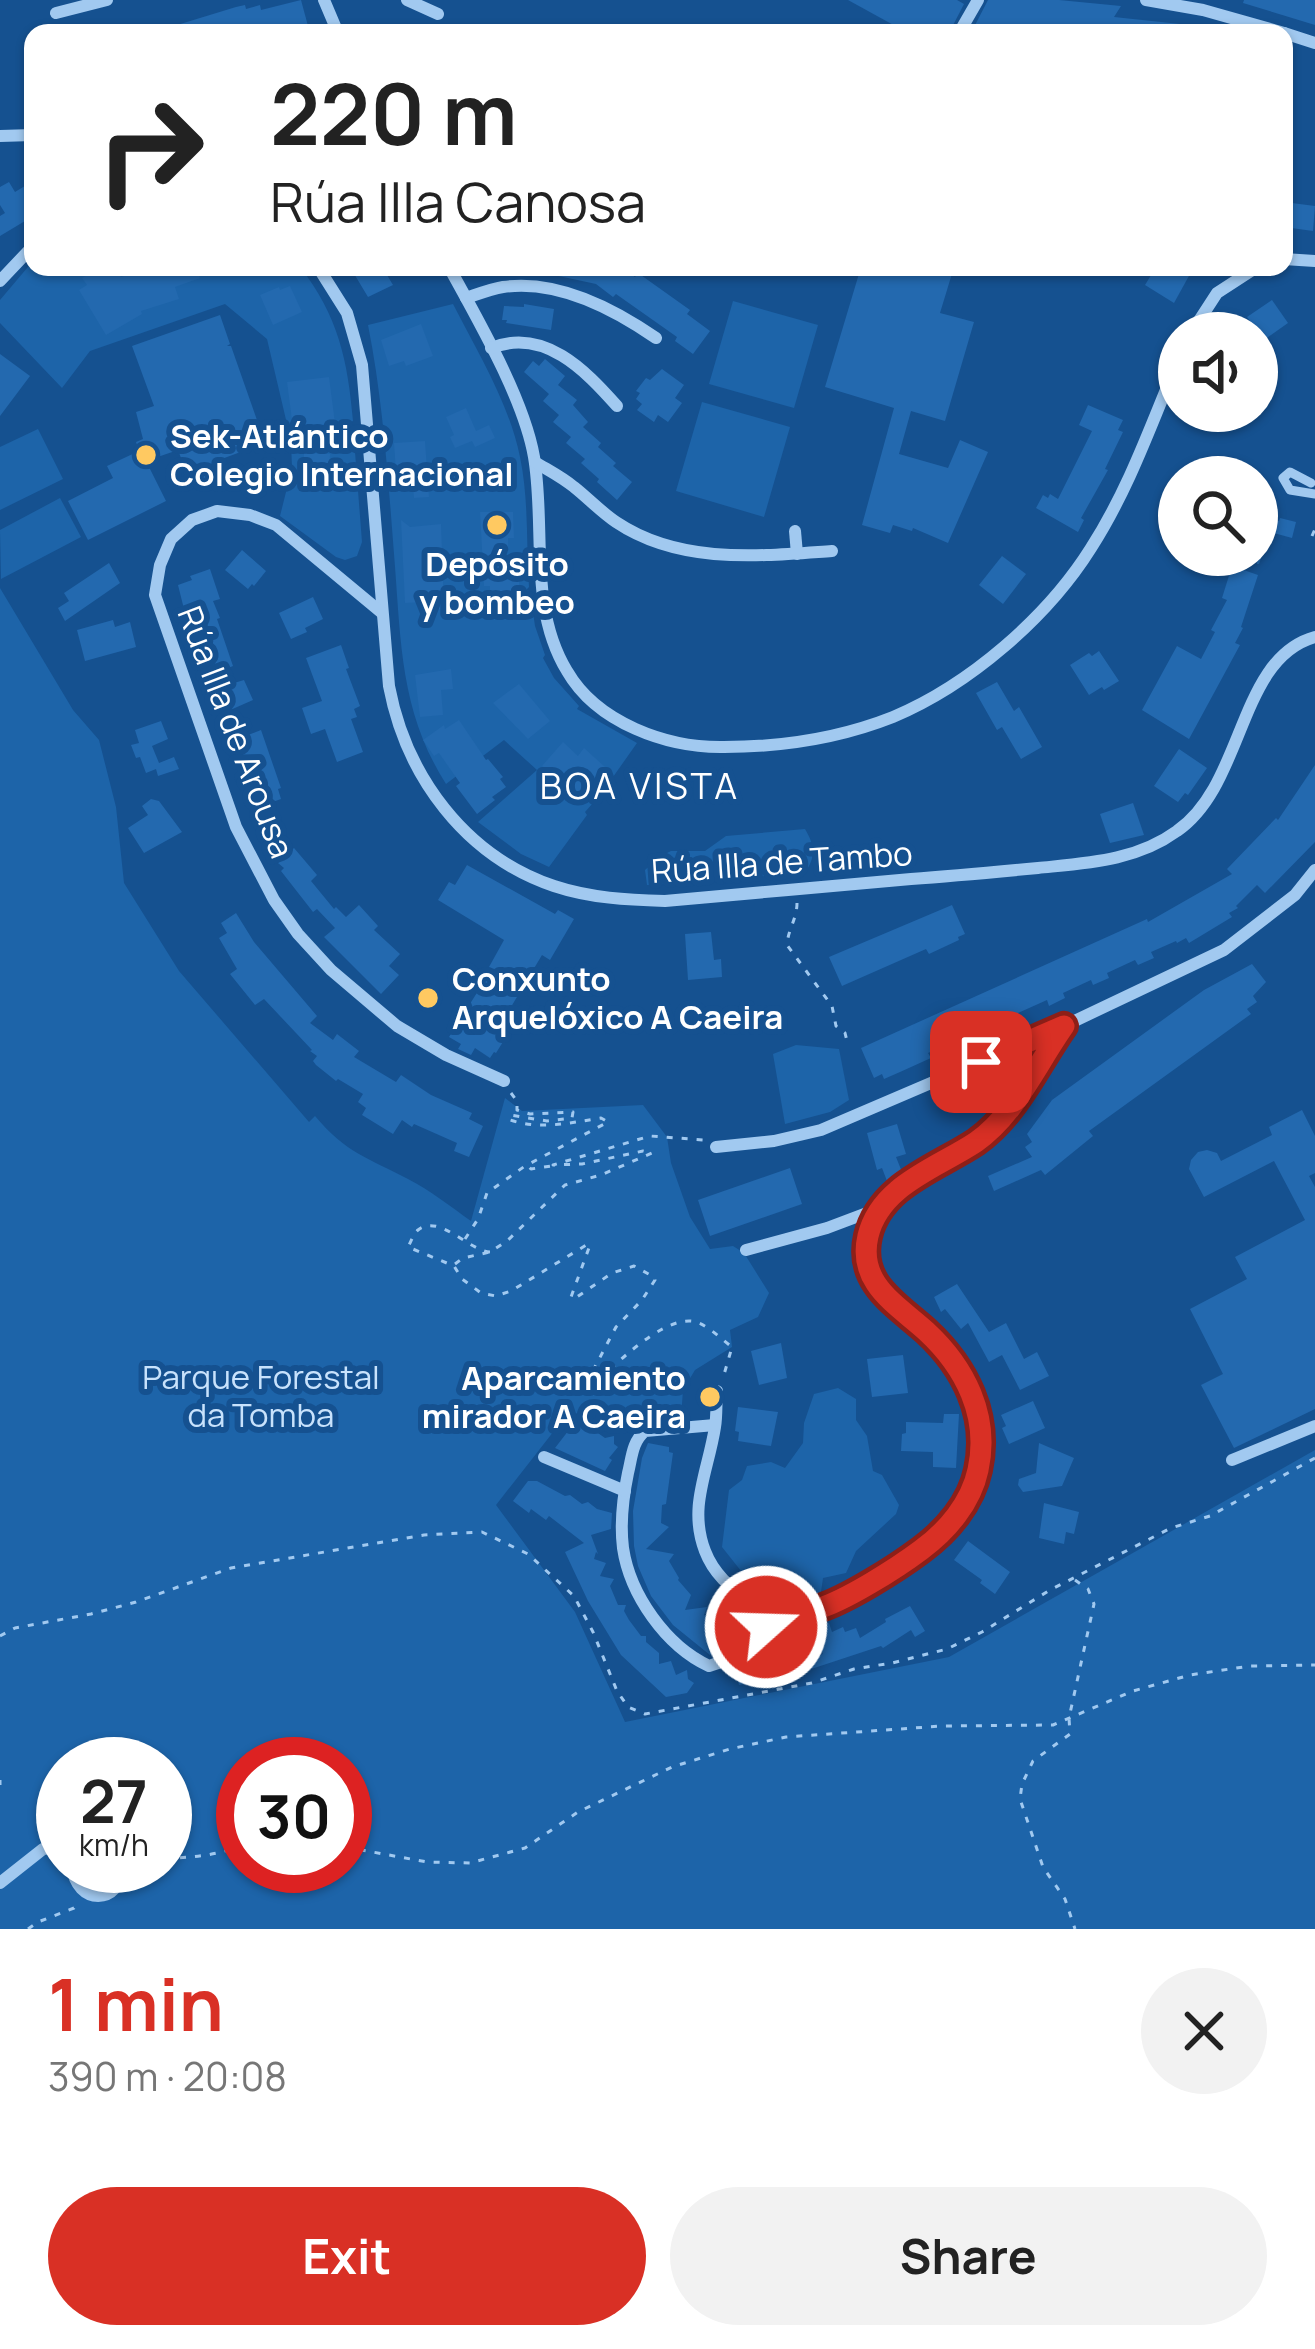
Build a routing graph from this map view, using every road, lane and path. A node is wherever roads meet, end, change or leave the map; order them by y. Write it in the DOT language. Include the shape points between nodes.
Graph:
graph roads {
  1 [pos="107,0"];
  2 [pos="407,0"];
  3 [pos="1146,0"];
  4 [pos="56,13"];
  5 [pos="438,14"];
  6 [pos="1252,24"];
  7 [pos="24,256"];
  8 [pos="324,276"];
  9 [pos="454,276"];
  10 [pos="1243,276"];
  11 [pos="0,281"];
  12 [pos="466,298"];
  13 [pos="1205,312"];
  14 [pos="656,338"];
  15 [pos="491,348"];
  16 [pos="617,406"];
  17 [pos="1158,407"];
  18 [pos="535,462"];
  19 [pos="1315,529"];
  20 [pos="795,531"];
  21 [pos="1312,536"];
  22 [pos="832,551"];
  23 [pos="796,554"];
  24 [pos="382,613"];
  25 [pos="1315,638"];
  26 [pos="1315,870"];
  27 [pos="797,902"];
  28 [pos="1064,1026"];
  29 [pos="848,1045"];
  30 [pos="504,1081"];
  31 [pos="716,1147"];
  32 [pos="527,1165"];
  33 [pos="553,1165"];
  34 [pos="882,1207"];
  35 [pos="464,1240"];
  36 [pos="746,1250"];
  37 [pos="490,1252"];
  38 [pos="454,1265"];
  39 [pos="717,1391"];
  40 [pos="715,1425"];
  41 [pos="1315,1426"];
  42 [pos="544,1457"];
  43 [pos="1315,1458"];
  44 [pos="1232,1460"];
  45 [pos="625,1491"];
  46 [pos="1073,1579"];
  47 [pos="794,1612"];
  48 [pos="0,1636"];
  49 [pos="1315,1665"];
  50 [pos="1069,1718"];
  51 [pos="372,1852"];
  52 [pos="36,1855"];
  53 [pos="0,1883"];
  54 [pos="86,1893"];
  55 [pos="108,1893"];
  56 [pos="28,1929"];
  57 [pos="1075,1929"];
  1 -- 4 [label="street"];
  2 -- 5 [label="street"];
  3 -- 6 [label="street"];
  7 -- 11 [label="street"];
  8 -- 24 [label="street, Rúa Illa de Tambo" via="347,313 362,364"];
  9 -- 12 [label="street"];
  10 -- 13 [label="street"];
  12 -- 14 [label="street" via="497,287 548,289"];
  12 -- 15 [label="street"];
  15 -- 16 [label="street" via="521,342 557,352"];
  15 -- 18 [label="street"];
  17 -- 18 [label="street" via="1091,549 1021,632 954,684 893,716 759,747 662,740 626,724 569,676 544,610"];
  18 -- 23 [label="street" via="650,539 719,556"];
  19 -- 21 [label="path"];
  20 -- 23 [label="street"];
  22 -- 23 [label="street"];
  24 -- 25 [label="street, Rúa Illa de Tambo" via="401,732 454,822 514,868 554,886 665,901 1139,852 1202,810 1266,674 1290,647"];
  24 -- 30 [label="street, Rúa Illa de Arousa" via="277,525 217,511 171,539 155,595 236,827 298,934 398,1026"];
  26 -- 28 [label="street" via="1224,950"];
  27 -- 29 [label="path" via="787,945 832,1006"];
  28 -- 31 [label="street" via="821,1130"];
  28 -- 34 [label="street" via="980,1139 904,1184"];
  30 -- 32 [label="path" via="517,1110 573,1112 511,1120 529,1126 608,1122"];
  31 -- 33 [label="path" via="650,1136"];
  32 -- 33 [label="path"];
  32 -- 35 [label="path" via="487,1193"];
  33 -- 37 [label="path" via="652,1153 565,1185"];
  34 -- 36 [label="street"];
  34 -- 47 [label="street" via="869,1233 871,1279 965,1379 982,1454 962,1508 919,1552 818,1609"];
  35 -- 37 [label="path"];
  35 -- 38 [label="path" via="424,1227 408,1247"];
  37 -- 38 [label="path"];
  38 -- 39 [label="path" via="462,1280 496,1296 588,1244 574,1299 634,1266 655,1280 616,1327 587,1391 647,1338 690,1321 732,1347"];
  39 -- 40 [label="street"];
  40 -- 45 [label="street" via="645,1430"];
  40 -- 47 [label="street" via="696,1515 710,1566 762,1606"];
  41 -- 44 [label="street"];
  42 -- 45 [label="street"];
  43 -- 46 [label="path"];
  45 -- 47 [label="street" via="623,1550 639,1596 689,1655 709,1666"];
  46 -- 48 [label="path" via="947,1649 645,1714 617,1691 574,1596 528,1554 482,1532 231,1568"];
  46 -- 50 [label="path" via="1094,1604"];
  49 -- 50 [label="path" via="1190,1676"];
  50 -- 51 [label="path" via="786,1737 672,1767 525,1848 470,1863"];
  50 -- 57 [label="path" via="1070,1734 1033,1761 1020,1799"];
  52 -- 53 [label="street"];
  54 -- 55 [label="street"];
  54 -- 56 [label="path" via="74,1908"];
}
